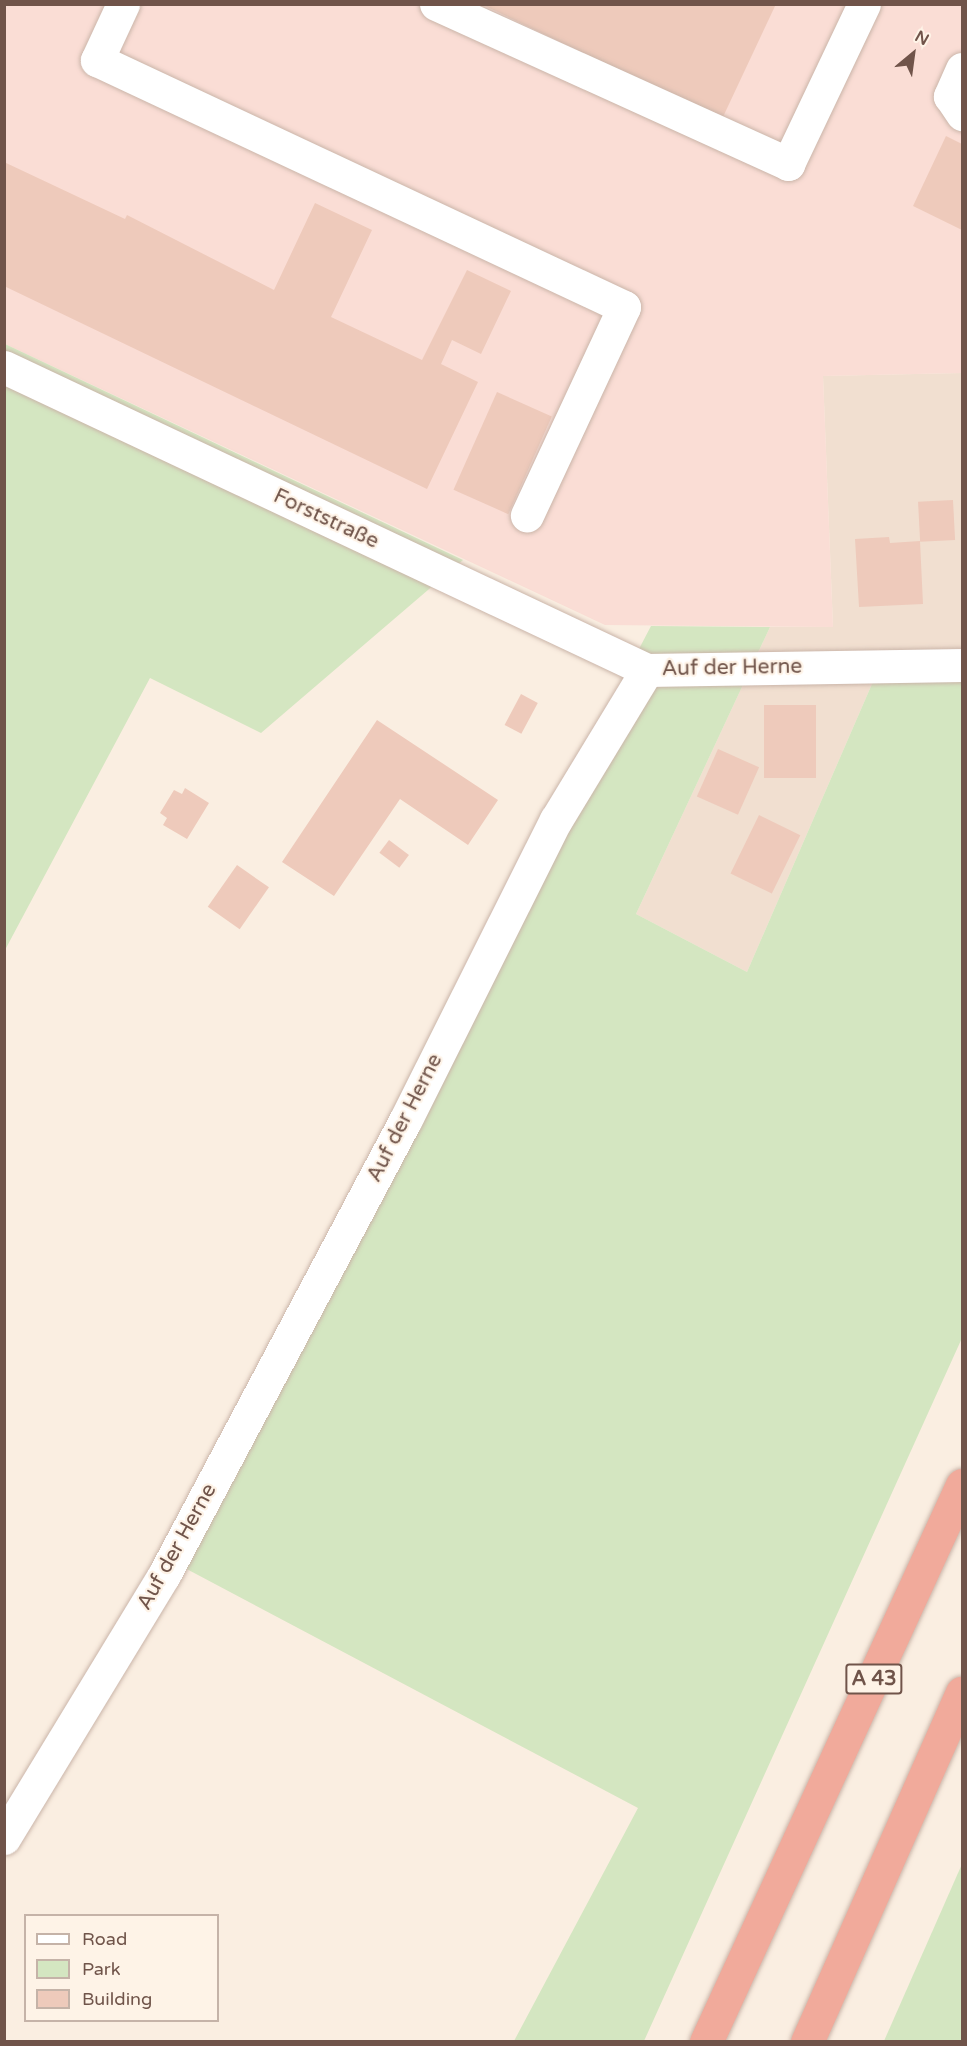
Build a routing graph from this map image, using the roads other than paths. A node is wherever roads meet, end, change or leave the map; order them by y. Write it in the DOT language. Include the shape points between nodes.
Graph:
graph roads {
  1 [pos="123,4"];
  2 [pos="436,4"];
  3 [pos="864,4"];
  4 [pos="963,69"];
  5 [pos="963,114"];
  6 [pos="4,368"];
  7 [pos="527,515"];
  8 [pos="963,665"];
  9 [pos="646,670"];
  10 [pos="963,1485"];
  11 [pos="963,1693"];
  12 [pos="4,1838"];
  13 [pos="706,2042"];
  14 [pos="807,2042"];
  1 -- 7 [label="street" via="98,60 624,308"];
  2 -- 3 [label="street" via="788,164"];
  4 -- 5 [label="street" via="950,96"];
  6 -- 9 [label="street, Forststraße"];
  8 -- 9 [label="street, Auf der Herne"];
  9 -- 12 [label="street, Auf der Herne" via="556,820 406,1119 164,1575"];
  10 -- 13 [label="highway, A 43"];
  11 -- 14 [label="highway"];
}
